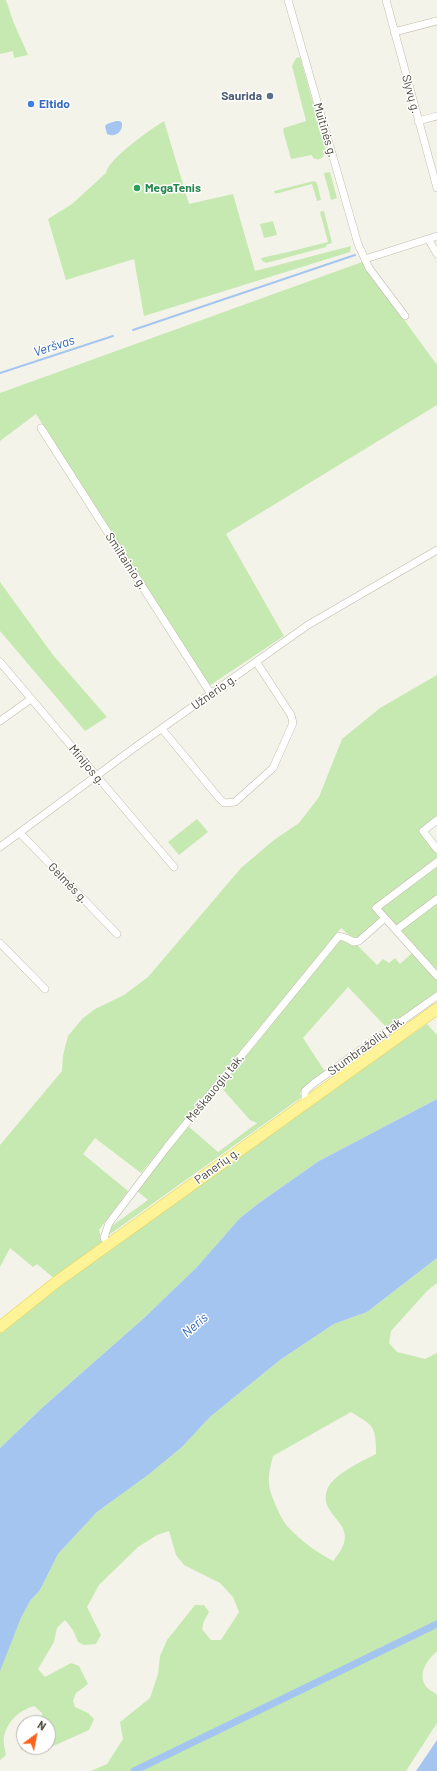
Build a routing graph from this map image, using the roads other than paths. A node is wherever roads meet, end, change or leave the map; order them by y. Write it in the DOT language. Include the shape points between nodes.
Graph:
graph roads {
  1 [pos="288,0"];
  2 [pos="386,0"];
  3 [pos="437,21"];
  4 [pos="394,32"];
  5 [pos="437,116"];
  6 [pos="418,121"];
  7 [pos="437,188"];
  8 [pos="437,236"];
  9 [pos="429,240"];
  10 [pos="437,254"];
  11 [pos="365,259"];
  12 [pos="404,316"];
  13 [pos="41,428"];
  14 [pos="437,550"];
  15 [pos="0,662"];
  16 [pos="257,663"];
  17 [pos="211,694"];
  18 [pos="31,698"];
  19 [pos="0,721"];
  20 [pos="162,729"];
  21 [pos="96,776"];
  22 [pos="437,820"];
  23 [pos="20,833"];
  24 [pos="0,847"];
  25 [pos="437,849"];
  26 [pos="437,862"];
  27 [pos="174,867"];
  28 [pos="437,899"];
  29 [pos="385,918"];
  30 [pos="396,930"];
  31 [pos="117,934"];
  32 [pos="0,943"];
  33 [pos="437,976"];
  34 [pos="45,989"];
  35 [pos="437,996"];
  36 [pos="437,1009"];
  37 [pos="305,1102"];
  38 [pos="109,1244"];
  39 [pos="0,1327"];
  1 -- 11 [label="street, Muitinės g." via="356,239"];
  2 -- 4 [label="street, Slyvų g."];
  3 -- 4 [label="street"];
  4 -- 6 [label="street, Slyvų g."];
  5 -- 6 [label="street"];
  6 -- 7 [label="street, Slyvų g."];
  8 -- 9 [label="street"];
  9 -- 10 [label="street"];
  9 -- 11 [label="street"];
  11 -- 12 [label="street, Muitinės g."];
  13 -- 17 [label="street, Smiltainio g."];
  14 -- 16 [label="street, Užnerio g." via="308,625"];
  15 -- 18 [label="street, Minijos g."];
  16 -- 17 [label="street, Užnerio g."];
  16 -- 20 [label="street" via="294,719 273,768 235,802 224,803 219,798"];
  17 -- 20 [label="street, Užnerio g."];
  18 -- 19 [label="street"];
  18 -- 21 [label="street, Minijos g."];
  20 -- 21 [label="street, Užnerio g."];
  21 -- 23 [label="street, Užnerio g."];
  21 -- 27 [label="street, Minijos g."];
  22 -- 25 [label="street" via="423,831"];
  23 -- 24 [label="street, Užnerio g."];
  23 -- 31 [label="street, Gelmės g."];
  26 -- 29 [label="street" via="376,908"];
  28 -- 30 [label="street"];
  29 -- 30 [label="street"];
  29 -- 38 [label="street, Meškauogių tak." via="358,941 339,936 167,1147 109,1223 104,1238"];
  30 -- 33 [label="street"];
  32 -- 34 [label="street"];
  35 -- 37 [label="street, Stumbražolių tak." via="314,1083 305,1091"];
  36 -- 37 [label="main road, Panerių g."];
  37 -- 38 [label="main road, Panerių g."];
  38 -- 39 [label="main road, Panerių g." via="33,1299"];
}
